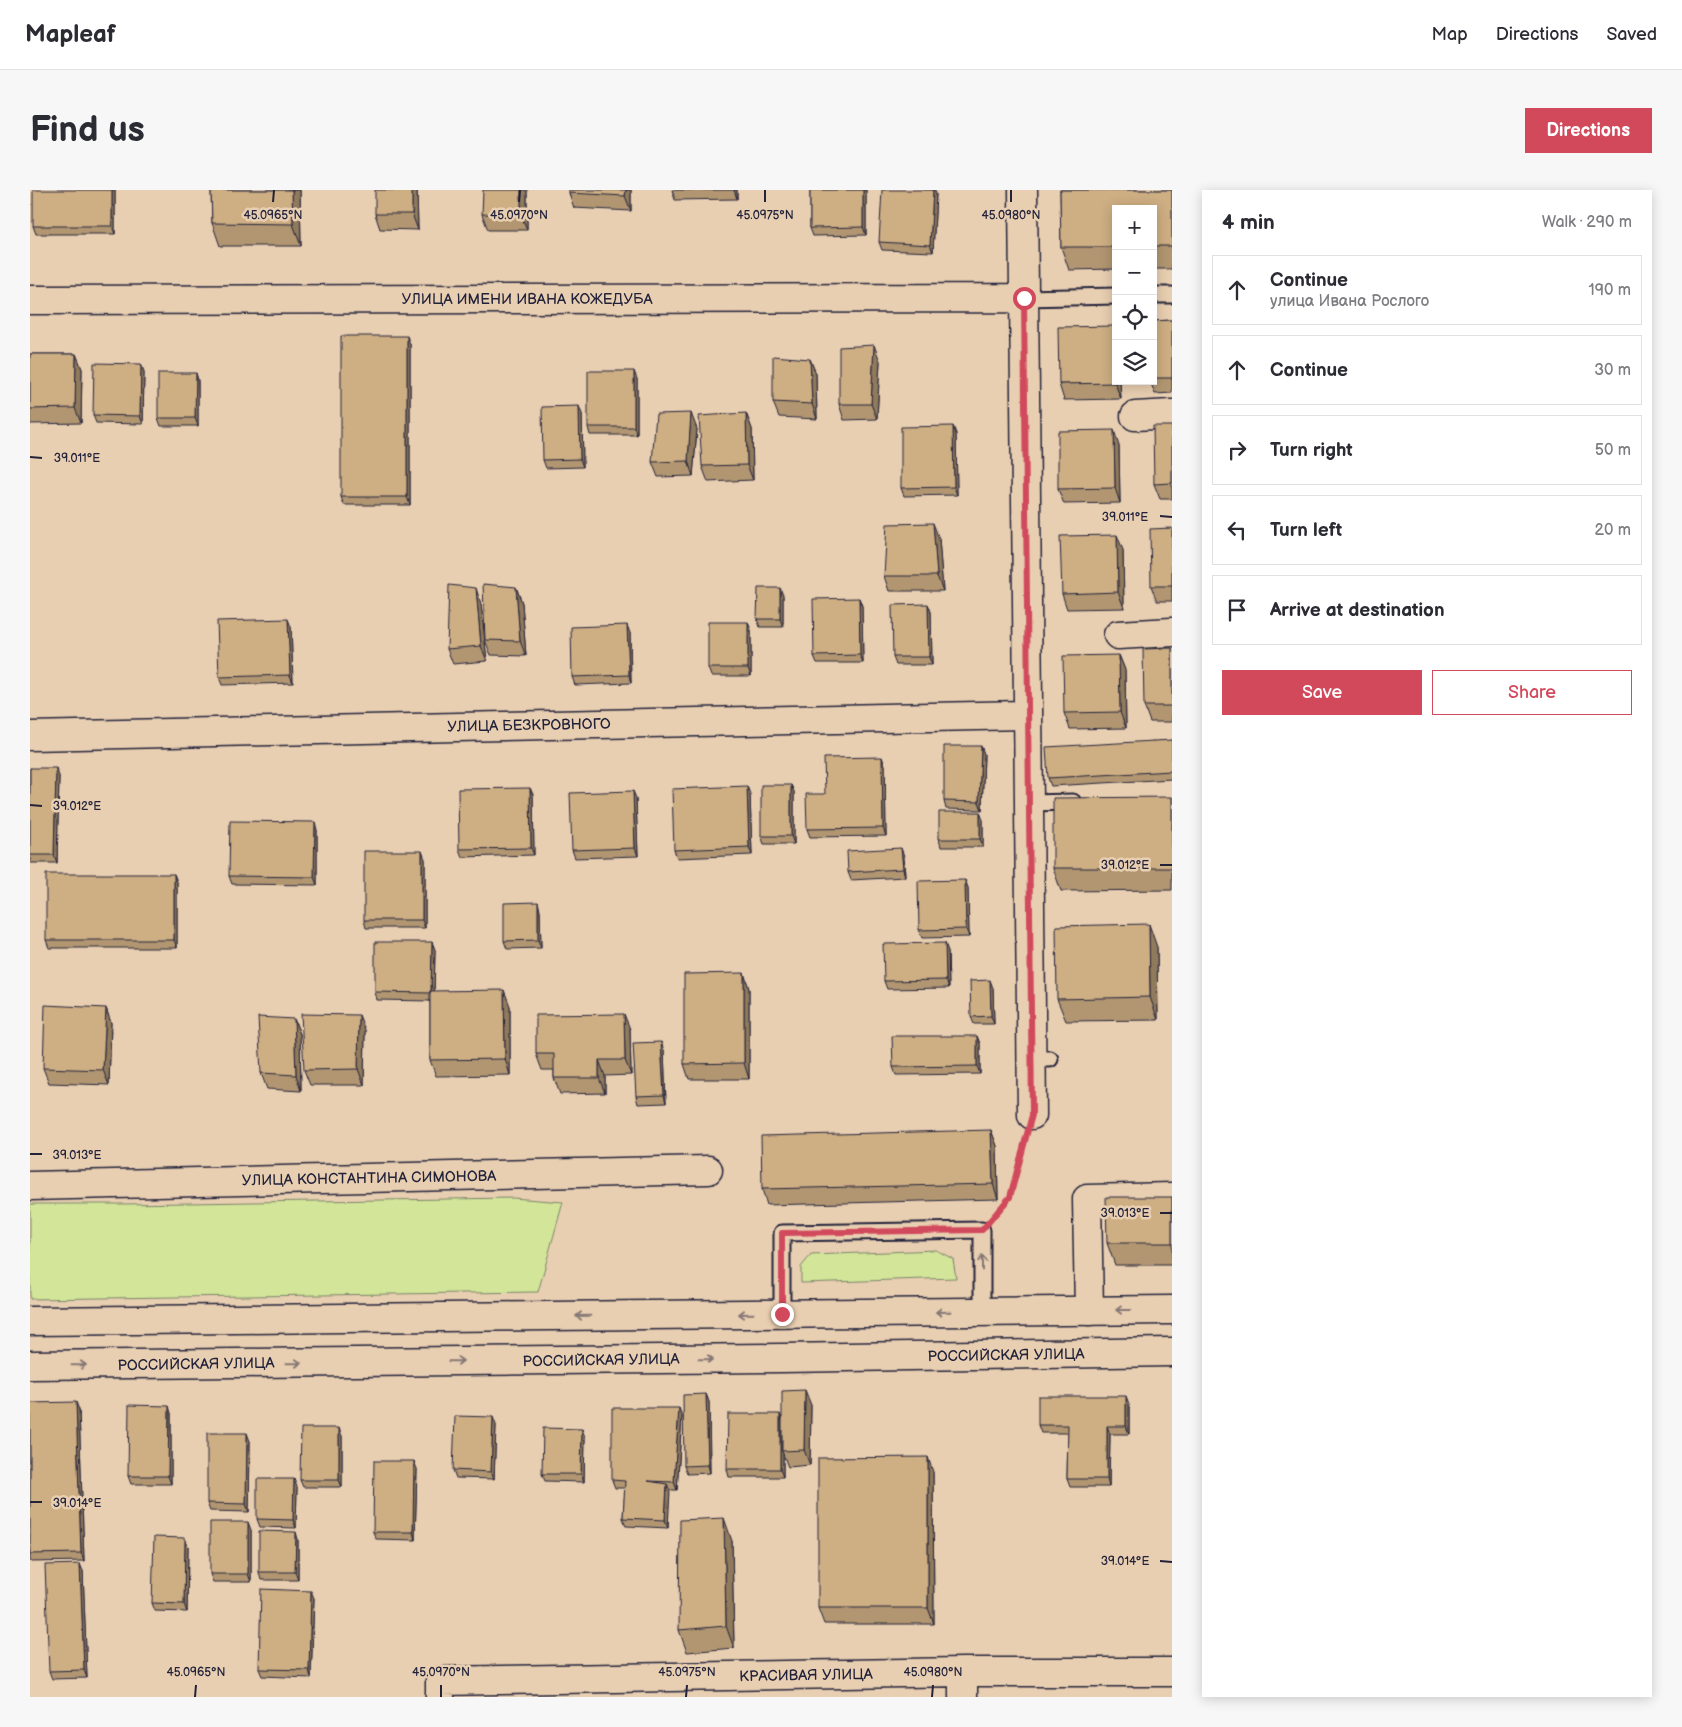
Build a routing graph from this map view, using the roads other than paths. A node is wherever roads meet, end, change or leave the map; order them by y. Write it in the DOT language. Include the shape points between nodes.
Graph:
graph roads {
  1 [pos="1023,190"];
  2 [pos="1157,295"];
  3 [pos="1172,295"];
  4 [pos="1112,296"];
  5 [pos="1024,298"];
  6 [pos="30,300"];
  7 [pos="1172,414"];
  8 [pos="1135,416"];
  9 [pos="1172,632"];
  10 [pos="1118,635"];
  11 [pos="1028,715"];
  12 [pos="30,736"];
  13 [pos="1087,801"];
  14 [pos="1029,803"];
  15 [pos="1032,1115"];
  16 [pos="708,1170"];
  17 [pos="30,1186"];
  18 [pos="1172,1197"];
  19 [pos="1172,1310"];
  20 [pos="982,1311"];
  21 [pos="1089,1311"];
  22 [pos="782,1314"];
  23 [pos="30,1321"];
  24 [pos="1172,1352"];
  25 [pos="30,1365"];
  26 [pos="1172,1672"];
  27 [pos="963,1684"];
  28 [pos="440,1689"];
  1 -- 5 [label="street"];
  2 -- 3 [label="lane"];
  4 -- 5 [label="lane"];
  5 -- 6 [label="street, УЛИЦА ИМЕНИ ИВАНА КОЖЕДУБА"];
  5 -- 11 [label="street"];
  7 -- 8 [label="street"];
  9 -- 10 [label="street"];
  11 -- 12 [label="street, УЛИЦА БЕЗКРОВНОГО"];
  11 -- 14 [label="street"];
  13 -- 14 [label="lane"];
  14 -- 15 [label="street" via="1041,1059"];
  16 -- 17 [label="street, УЛИЦА КОНСТАНТИНА СИМОНОВА"];
  18 -- 21 [label="street" via="1087,1199"];
  19 -- 21 [label="street, one-way"];
  20 -- 21 [label="street"];
  20 -- 22 [label="street, one-way"];
  20 -- 22 [label="lane, one-way" via="982,1230 782,1233"];
  22 -- 23 [label="street, one-way"];
  25 -- 24 [label="street, РОССИЙСКАЯ УЛИЦА, one-way"];
  26 -- 27 [label="street, КРАСИВАЯ УЛИЦА"];
  27 -- 28 [label="street, КРАСИВАЯ УЛИЦА"];
}
